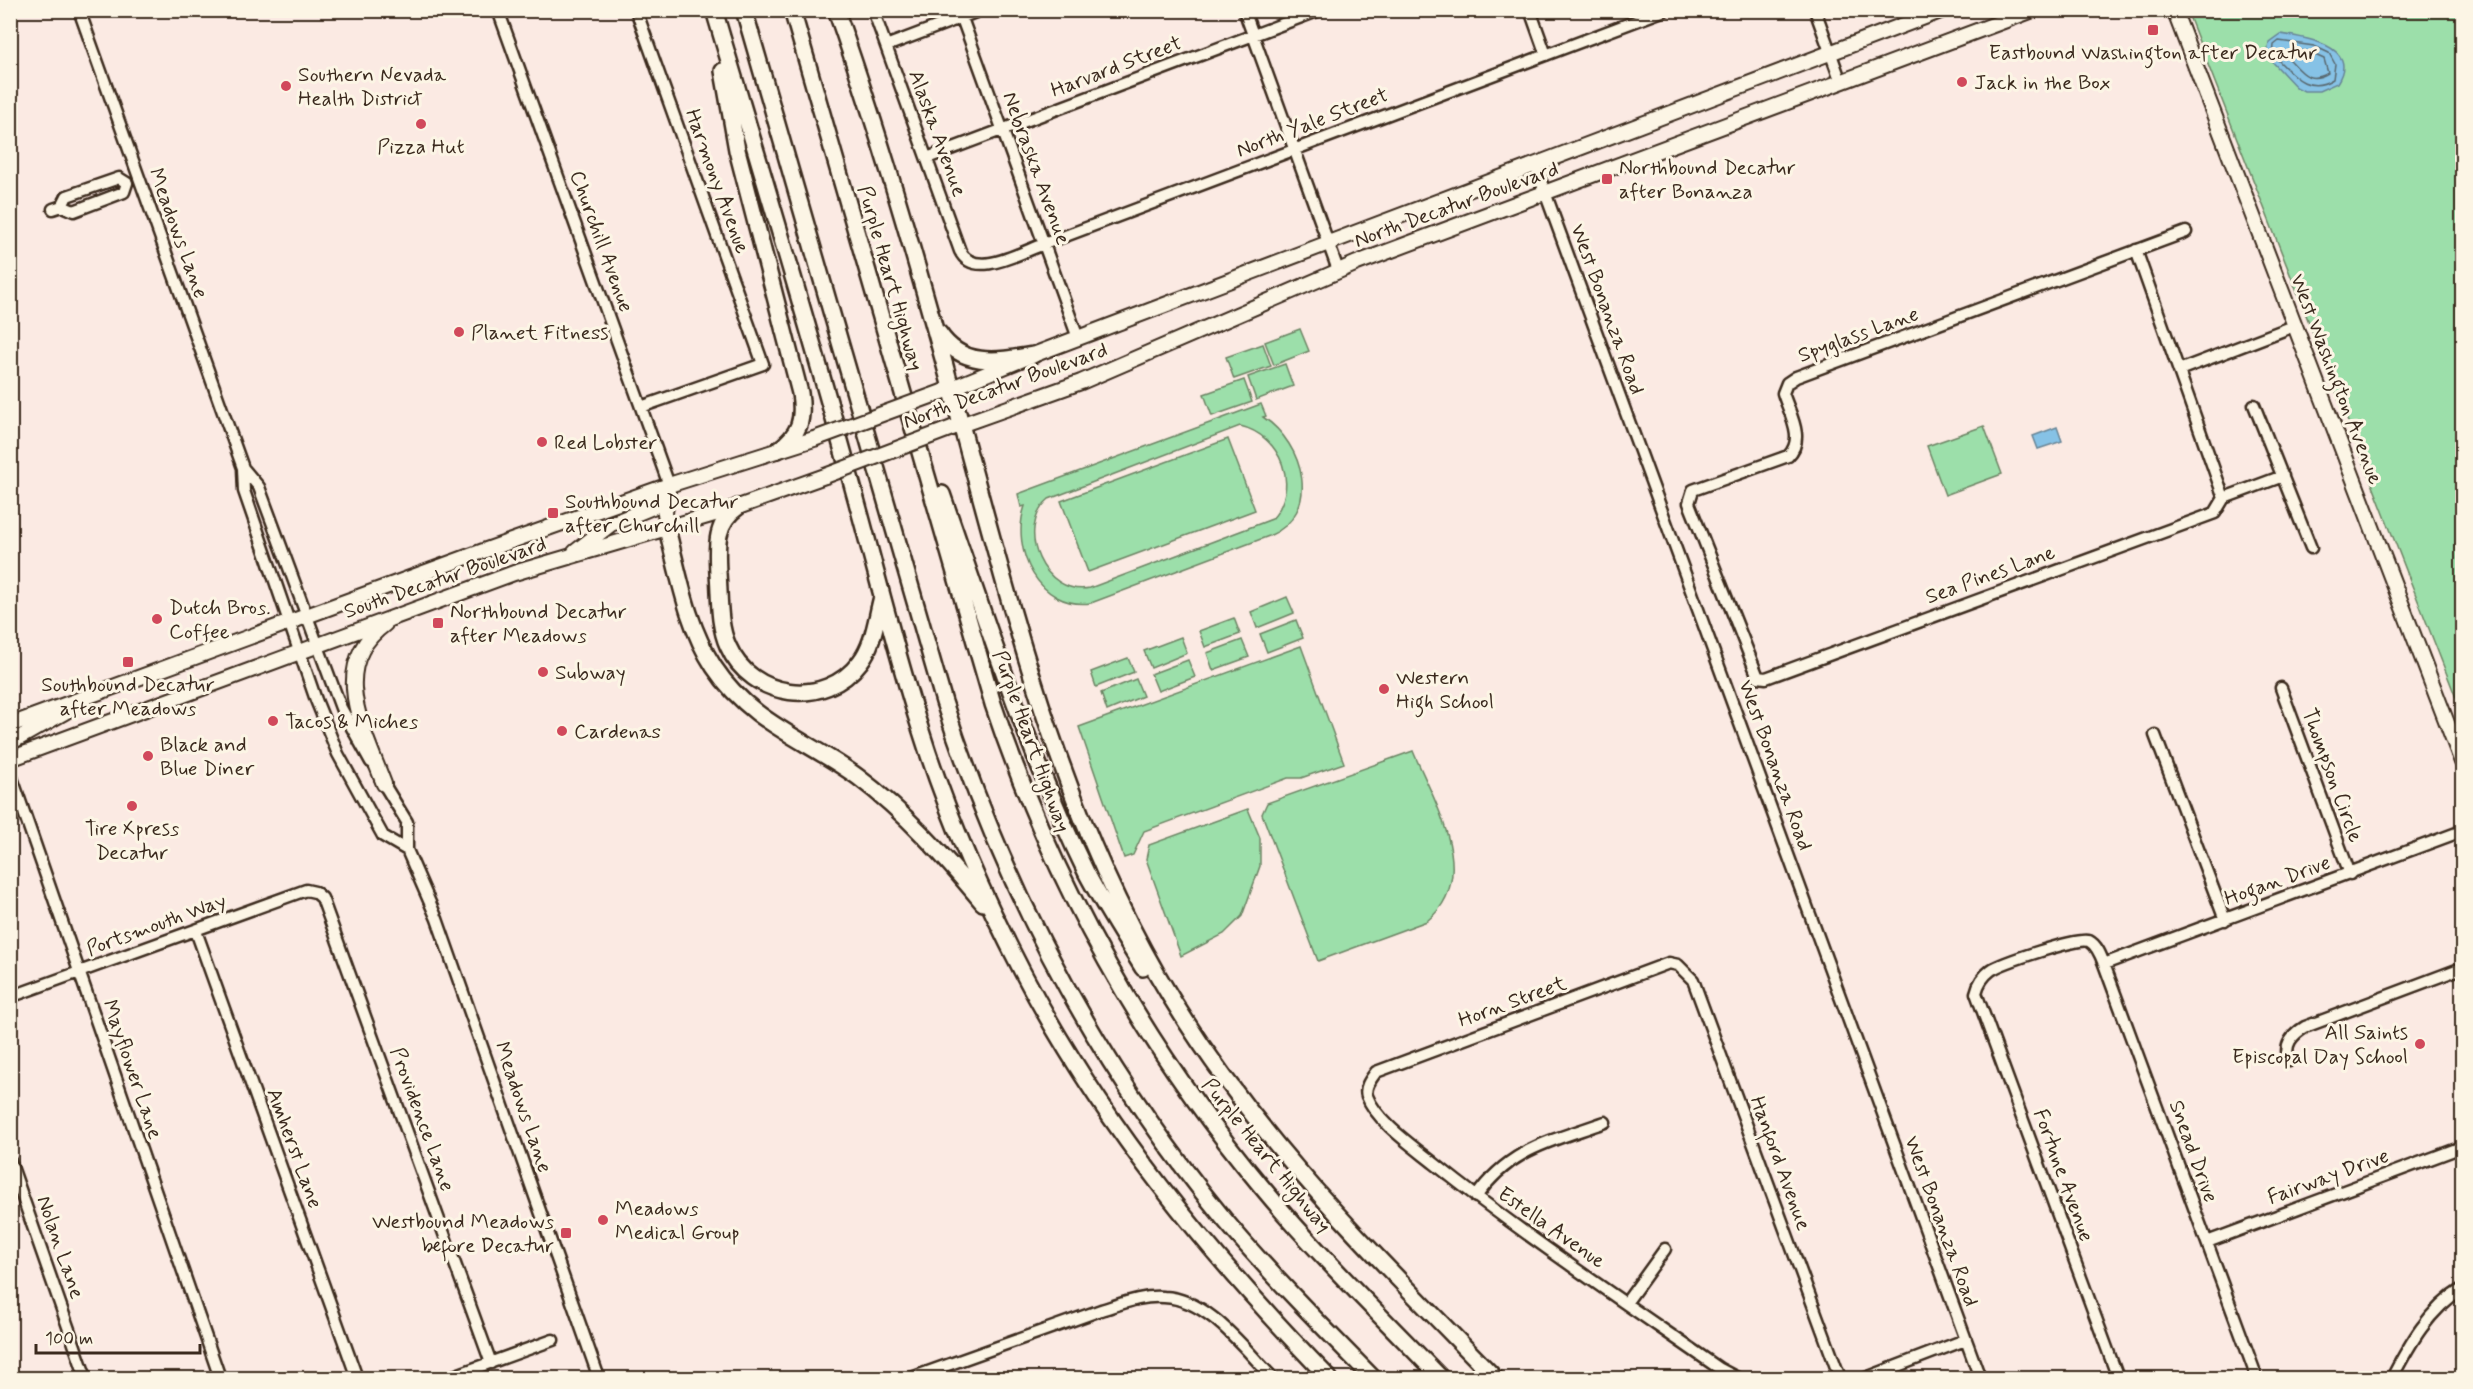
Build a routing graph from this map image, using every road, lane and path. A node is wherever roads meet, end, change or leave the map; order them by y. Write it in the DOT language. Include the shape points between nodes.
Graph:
graph roads {
  1 [pos="79,10"];
  2 [pos="498,10"];
  3 [pos="636,10"];
  4 [pos="744,10"];
  5 [pos="792,10"];
  6 [pos="836,10"];
  7 [pos="873,10"];
  8 [pos="981,10"];
  9 [pos="1244,10"];
  10 [pos="1320,10"];
  11 [pos="1530,10"];
  12 [pos="1665,10"];
  13 [pos="1815,10"];
  14 [pos="1943,10"];
  15 [pos="2033,10"];
  16 [pos="2174,10"];
  17 [pos="714,11"];
  18 [pos="961,14"];
  19 [pos="1253,35"];
  20 [pos="886,46"];
  21 [pos="1830,53"];
  22 [pos="1546,55"];
  23 [pos="1841,82"];
  24 [pos="1002,130"];
  25 [pos="1294,150"];
  26 [pos="927,158"];
  27 [pos="1534,165"];
  28 [pos="139,178"];
  29 [pos="128,183"];
  30 [pos="1545,192"];
  31 [pos="2186,232"];
  32 [pos="1328,243"];
  33 [pos="1044,244"];
  34 [pos="2136,250"];
  35 [pos="972,264"];
  36 [pos="1338,270"];
  37 [pos="935,325"];
  38 [pos="2294,326"];
  39 [pos="1078,338"];
  40 [pos="888,342"];
  41 [pos="1034,355"];
  42 [pos="2179,370"];
  43 [pos="947,391"];
  44 [pos="2254,405"];
  45 [pos="641,407"];
  46 [pos="888,412"];
  47 [pos="957,427"];
  48 [pos="898,448"];
  49 [pos="778,450"];
  50 [pos="243,468"];
  51 [pos="2283,476"];
  52 [pos="669,485"];
  53 [pos="2224,498"];
  54 [pos="738,507"];
  55 [pos="667,529"];
  56 [pos="2311,548"];
  57 [pos="571,556"];
  58 [pos="882,595"];
  59 [pos="402,613"];
  60 [pos="305,616"];
  61 [pos="290,621"];
  62 [pos="318,645"];
  63 [pos="299,652"];
  64 [pos="1763,678"];
  65 [pos="2281,688"];
  66 [pos="89,696"];
  67 [pos="10,725"];
  68 [pos="2155,735"];
  69 [pos="10,743"];
  70 [pos="10,759"];
  71 [pos="2463,762"];
  72 [pos="10,772"];
  73 [pos="384,784"];
  74 [pos="2463,831"];
  75 [pos="407,850"];
  76 [pos="2350,874"];
  77 [pos="315,892"];
  78 [pos="996,920"];
  79 [pos="2225,920"];
  80 [pos="196,931"];
  81 [pos="2104,964"];
  82 [pos="1678,965"];
  83 [pos="2463,968"];
  84 [pos="78,972"];
  85 [pos="1978,984"];
  86 [pos="10,997"];
  87 [pos="1176,1006"];
  88 [pos="2289,1061"];
  89 [pos="1366,1087"];
  90 [pos="1605,1122"];
  91 [pos="2463,1147"];
  92 [pos="10,1161"];
  93 [pos="1476,1197"];
  94 [pos="2207,1242"];
  95 [pos="1665,1249"];
  96 [pos="2463,1290"];
  97 [pos="1626,1303"];
  98 [pos="553,1340"];
  99 [pos="1965,1340"];
  100 [pos="491,1363"];
  101 [pos="86,1378"];
  102 [pos="220,1378"];
  103 [pos="357,1378"];
  104 [pos="448,1378"];
  105 [pos="599,1378"];
  106 [pos="911,1378"];
  107 [pos="1273,1378"];
  108 [pos="1329,1378"];
  109 [pos="1373,1378"];
  110 [pos="1441,1378"];
  111 [pos="1495,1378"];
  112 [pos="1737,1378"];
  113 [pos="1840,1378"];
  114 [pos="1866,1378"];
  115 [pos="1980,1378"];
  116 [pos="2117,1378"];
  117 [pos="2257,1378"];
  118 [pos="2392,1378"];
  1 -- 28 [label="street, Meadows Lane"];
  2 -- 45 [label="street, Churchill Avenue"];
  3 -- 45 [label="street, Harmony Avenue" via="763,364"];
  4 -- 109 [label="highway" via="941,693 977,796 1020,896 1089,1026 1164,1141 1257,1257"];
  5 -- 40 [label="highway, Purple Heart Highway"];
  6 -- 37 [label="highway"];
  7 -- 20 [label="street, Alaska Avenue"];
  8 -- 18 [label="street"];
  9 -- 19 [label="street"];
  10 -- 19 [label="street, Harvard Street"];
  11 -- 22 [label="street"];
  12 -- 22 [label="street, North Yale Street"];
  13 -- 21 [label="street"];
  14 -- 21 [label="main road, North Decatur Boulevard"];
  15 -- 23 [label="main road, North Decatur Boulevard"];
  16 -- 38 [label="main road, West Washington Avenue"];
  17 -- 49 [label="highway" via="736,150 800,393 799,430"];
  17 -- 58 [label="highway"];
  18 -- 20 [label="street"];
  18 -- 24 [label="street, Nebraska Avenue"];
  19 -- 24 [label="street, Harvard Street"];
  19 -- 25 [label="street"];
  20 -- 26 [label="street, Alaska Avenue"];
  21 -- 23 [label="street"];
  21 -- 27 [label="main road, North Decatur Boulevard"];
  22 -- 25 [label="street, North Yale Street"];
  23 -- 30 [label="main road, North Decatur Boulevard"];
  24 -- 26 [label="street, Harvard Street"];
  24 -- 33 [label="street, Nebraska Avenue"];
  25 -- 32 [label="street"];
  25 -- 33 [label="street, North Yale Street"];
  26 -- 35 [label="street, Alaska Avenue" via="959,249"];
  27 -- 30 [label="street, West Bonanza Road"];
  27 -- 32 [label="main road, North Decatur Boulevard"];
  28 -- 29 [label="street"];
  28 -- 50 [label="street, Meadows Lane"];
  29 -- 29 [label="street" via="124,192 74,211 58,208 67,196 119,177"];
  30 -- 36 [label="main road, North Decatur Boulevard"];
  30 -- 99 [label="street, West Bonanza Road"];
  31 -- 34 [label="street, Spyglass Lane"];
  32 -- 36 [label="street"];
  32 -- 39 [label="main road, North Decatur Boulevard"];
  33 -- 35 [label="street, North Yale Street" via="984,265"];
  33 -- 39 [label="street, Nebraska Avenue"];
  34 -- 42 [label="street"];
  34 -- 64 [label="street, Spyglass Lane" via="1787,382 1783,393 1798,439 1796,449 1788,456 1693,490 1689,503 1755,673"];
  36 -- 47 [label="main road, North Decatur Boulevard" via="1081,382"];
  37 -- 41 [label="highway" via="947,344 966,358 991,360"];
  37 -- 43 [label="highway"];
  38 -- 42 [label="street"];
  38 -- 71 [label="main road, West Washington Avenue"];
  39 -- 41 [label="main road, North Decatur Boulevard"];
  40 -- 87 [label="highway" via="1016,706 1052,796 1107,909 1148,977"];
  40 -- 110 [label="highway, Purple Heart Highway" via="1003,732 1043,834 1095,941 1166,1060 1230,1149 1307,1239"];
  41 -- 43 [label="main road, North Decatur Boulevard"];
  42 -- 53 [label="street"];
  43 -- 46 [label="main road, North Decatur Boulevard, bridge"];
  43 -- 47 [label="highway"];
  44 -- 51 [label="street"];
  45 -- 52 [label="street, Churchill Avenue"];
  46 -- 49 [label="main road, South Decatur Boulevard, bridge"];
  47 -- 48 [label="main road, North Decatur Boulevard, bridge"];
  47 -- 87 [label="highway" via="1063,773 1109,883"];
  48 -- 54 [label="main road, South Decatur Boulevard, bridge"];
  49 -- 52 [label="main road, South Decatur Boulevard"];
  50 -- 60 [label="street, Meadows Lane" via="259,487"];
  50 -- 61 [label="street, Meadows Lane" via="244,492"];
  51 -- 53 [label="street, Sea Pines Lane"];
  51 -- 56 [label="street"];
  52 -- 55 [label="main road"];
  52 -- 57 [label="main road" via="655,506 611,524"];
  52 -- 60 [label="main road, South Decatur Boulevard"];
  53 -- 64 [label="street, Sea Pines Lane" via="2215,513"];
  54 -- 55 [label="main road, South Decatur Boulevard"];
  54 -- 58 [label="highway" via="722,522 718,538 722,626 734,658 759,681 780,690 804,693 827,688 847,676 870,643"];
  55 -- 57 [label="main road, South Decatur Boulevard"];
  55 -- 78 [label="highway" via="695,631 713,666 734,693 762,719 841,765 891,803 936,847"];
  57 -- 59 [label="main road, South Decatur Boulevard"];
  58 -- 78 [label="highway" via="928,753"];
  59 -- 62 [label="main road, South Decatur Boulevard"];
  59 -- 73 [label="main road" via="367,639 353,671 356,699"];
  60 -- 61 [label="main road, South Decatur Boulevard"];
  60 -- 62 [label="street, Meadows Lane"];
  61 -- 63 [label="street, Meadows Lane"];
  61 -- 66 [label="main road, South Decatur Boulevard"];
  62 -- 63 [label="main road, South Decatur Boulevard"];
  62 -- 73 [label="street, Meadows Lane" via="346,718"];
  63 -- 70 [label="main road, South Decatur Boulevard"];
  63 -- 75 [label="street, Meadows Lane" via="330,736 367,809 383,836"];
  65 -- 76 [label="street, Thompson Circle"];
  66 -- 67 [label="main road, South Decatur Boulevard"];
  66 -- 69 [label="main road"];
  68 -- 79 [label="street"];
  72 -- 84 [label="street, Mayflower Lane"];
  73 -- 75 [label="street, Meadows Lane" via="407,822"];
  74 -- 76 [label="street, Hogan Drive"];
  75 -- 105 [label="street, Meadows Lane" via="437,919"];
  76 -- 79 [label="street, Hogan Drive"];
  77 -- 80 [label="street, Portsmouth Way" via="306,890"];
  77 -- 100 [label="street, Providence Lane" via="322,898"];
  78 -- 108 [label="highway" via="1051,1024 1127,1143 1219,1261"];
  79 -- 81 [label="street, Hogan Drive"];
  80 -- 84 [label="street, Portsmouth Way"];
  80 -- 103 [label="street, Amherst Lane"];
  81 -- 85 [label="street, Snead Drive" via="2097,948 2088,941 2071,941 1991,970"];
  81 -- 94 [label="street, Snead Drive"];
  82 -- 89 [label="street, Horn Street" via="1669,963 1376,1072"];
  82 -- 113 [label="street, Hanford Avenue" via="1692,980"];
  83 -- 88 [label="street" via="2305,1027 2287,1044"];
  84 -- 86 [label="street, Portsmouth Way"];
  84 -- 102 [label="street, Mayflower Lane"];
  85 -- 116 [label="street, Fortune Avenue" via="1976,993"];
  87 -- 111 [label="highway" via="1245,1107 1297,1172"];
  89 -- 93 [label="street, Estella Avenue" via="1376,1111"];
  90 -- 93 [label="street" via="1506,1162"];
  91 -- 94 [label="street, Fairway Drive"];
  92 -- 101 [label="street, Nolan Lane"];
  93 -- 97 [label="street, Estella Avenue"];
  94 -- 117 [label="street, Snead Drive"];
  95 -- 97 [label="street"];
  96 -- 118 [label="street" via="2433,1314 2408,1346"];
  97 -- 112 [label="street, Estella Avenue"];
  98 -- 100 [label="street"];
  99 -- 114 [label="street"];
  99 -- 115 [label="street, West Bonanza Road"];
  100 -- 104 [label="street"];
  106 -- 107 [label="street" via="1101,1310 1163,1296 1204,1312"];
}
